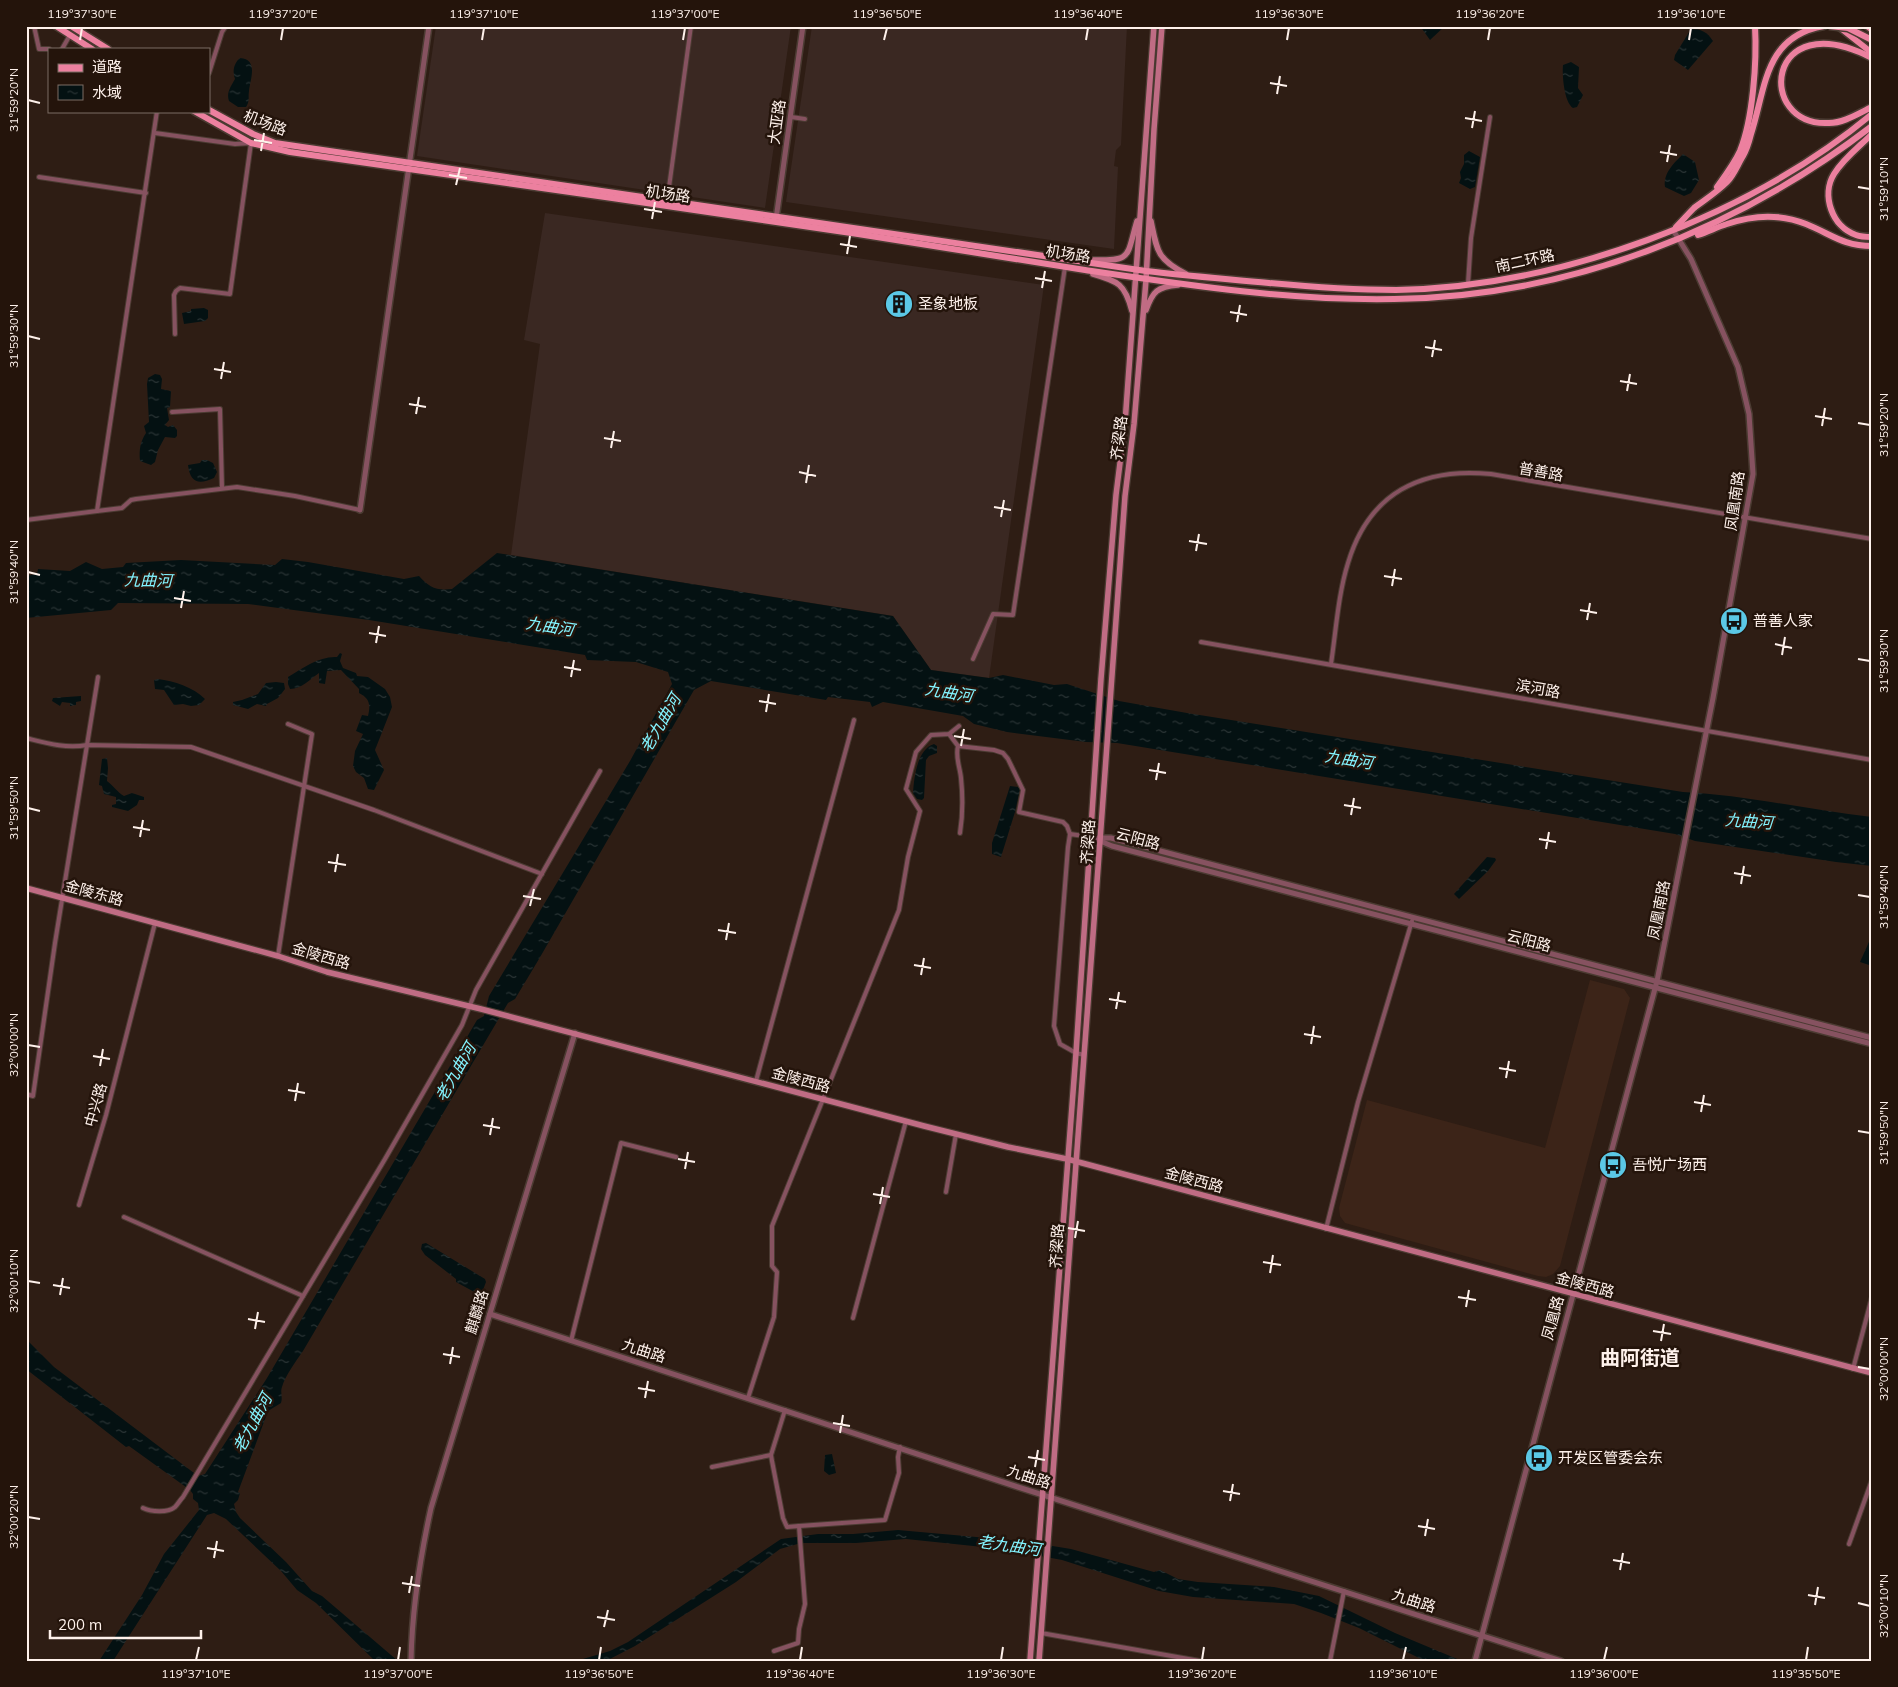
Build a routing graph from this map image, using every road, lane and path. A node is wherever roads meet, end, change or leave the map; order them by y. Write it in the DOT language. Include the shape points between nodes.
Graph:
graph roads {
  1 [pos="34,26"];
  2 [pos="56,26"];
  3 [pos="72,26"];
  4 [pos="226,26"];
  5 [pos="429,26"];
  6 [pos="691,26"];
  7 [pos="803,26"];
  8 [pos="1154,26"];
  9 [pos="1162,26"];
  10 [pos="1755,26"];
  11 [pos="1824,26"];
  12 [pos="1828,26"];
  13 [pos="1838,26"];
  14 [pos="1867,26"];
  15 [pos="1872,30"];
  16 [pos="70,35"];
  17 [pos="1872,40"];
  18 [pos="63,48"];
  19 [pos="90,48"];
  20 [pos="106,48"];
  21 [pos="48,49"];
  22 [pos="1872,53"];
  23 [pos="1872,58"];
  24 [pos="210,69"];
  25 [pos="1872,107"];
  26 [pos="210,111"];
  27 [pos="158,112"];
  28 [pos="196,112"];
  29 [pos="1872,114"];
  30 [pos="790,117"];
  31 [pos="1490,117"];
  32 [pos="805,119"];
  33 [pos="1872,126"];
  34 [pos="155,133"];
  35 [pos="1872,134"];
  36 [pos="251,143"];
  37 [pos="408,166"];
  38 [pos="38,177"];
  39 [pos="146,193"];
  40 [pos="1710,197"];
  41 [pos="666,204"];
  42 [pos="1141,210"];
  43 [pos="1149,212"];
  44 [pos="776,219"];
  45 [pos="1673,230"];
  46 [pos="1872,237"];
  47 [pos="1680,240"];
  48 [pos="1872,246"];
  49 [pos="1070,265"];
  50 [pos="1136,270"];
  51 [pos="1146,271"];
  52 [pos="1190,276"];
  53 [pos="1136,278"];
  54 [pos="1146,280"];
  55 [pos="1189,284"];
  56 [pos="1468,284"];
  57 [pos="1366,289"];
  58 [pos="1366,299"];
  59 [pos="1133,317"];
  60 [pos="1143,320"];
  61 [pos="175,334"];
  62 [pos="172,412"];
  63 [pos="222,488"];
  64 [pos="360,510"];
  65 [pos="97,511"];
  66 [pos="1746,518"];
  67 [pos="26,520"];
  68 [pos="1872,539"];
  69 [pos="1200,642"];
  70 [pos="973,659"];
  71 [pos="1331,664"];
  72 [pos="98,677"];
  73 [pos="854,720"];
  74 [pos="288,724"];
  75 [pos="959,726"];
  76 [pos="1706,730"];
  77 [pos="949,734"];
  78 [pos="26,738"];
  79 [pos="87,745"];
  80 [pos="958,746"];
  81 [pos="1872,760"];
  82 [pos="600,771"];
  83 [pos="304,785"];
  84 [pos="960,833"];
  85 [pos="1070,834"];
  86 [pos="1091,837"];
  87 [pos="1101,839"];
  88 [pos="542,874"];
  89 [pos="26,888"];
  90 [pos="62,898"];
  91 [pos="1413,917"];
  92 [pos="155,923"];
  93 [pos="1411,923"];
  94 [pos="278,956"];
  95 [pos="1657,984"];
  96 [pos="470,1006"];
  97 [pos="575,1033"];
  98 [pos="1872,1038"];
  99 [pos="1872,1044"];
  100 [pos="1076,1053"];
  101 [pos="1084,1055"];
  102 [pos="756,1081"];
  103 [pos="26,1094"];
  104 [pos="824,1099"];
  105 [pos="906,1121"];
  106 [pos="956,1134"];
  107 [pos="676,1158"];
  108 [pos="1067,1159"];
  109 [pos="1076,1162"];
  110 [pos="946,1192"];
  111 [pos="79,1205"];
  112 [pos="124,1217"];
  113 [pos="1326,1229"];
  114 [pos="1572,1294"];
  115 [pos="303,1296"];
  116 [pos="1872,1297"];
  117 [pos="490,1314"];
  118 [pos="852,1318"];
  119 [pos="571,1340"];
  120 [pos="1853,1368"];
  121 [pos="1872,1373"];
  122 [pos="748,1398"];
  123 [pos="785,1410"];
  124 [pos="900,1448"];
  125 [pos="772,1455"];
  126 [pos="712,1467"];
  127 [pos="1872,1480"];
  128 [pos="1042,1494"];
  129 [pos="1051,1497"];
  130 [pos="143,1508"];
  131 [pos="799,1528"];
  132 [pos="1849,1544"];
  133 [pos="1344,1591"];
  134 [pos="1041,1633"];
  135 [pos="1481,1636"];
  136 [pos="774,1650"];
  137 [pos="411,1661"];
  138 [pos="1030,1661"];
  139 [pos="1039,1661"];
  140 [pos="1200,1661"];
  141 [pos="1330,1661"];
  142 [pos="1475,1661"];
  143 [pos="1561,1661"];
  1 -- 21 [label="street" via="39,49"];
  2 -- 16 [label="main road"];
  3 -- 20 [label="main road"];
  4 -- 24 [label="street"];
  5 -- 37 [label="street"];
  6 -- 41 [label="street"];
  7 -- 30 [label="street, 大亚路"];
  8 -- 42 [label="main road, 齐梁路"];
  9 -- 43 [label="main road, 齐梁路"];
  10 -- 40 [label="main road" via="1753,81 1740,151"];
  11 -- 40 [label="main road" via="1811,28 1786,42 1775,56 1764,83 1745,153 1728,181"];
  12 -- 17 [label="main road, bridge" via="1848,28"];
  13 -- 22 [label="main road"];
  14 -- 15 [label="main road"];
  16 -- 18 [label="street"];
  16 -- 19 [label="main road"];
  23 -- 25 [label="main road" via="1845,47 1822,43 1805,46 1792,54 1781,76 1785,100 1793,111 1811,121 1830,124"];
  26 -- 37 [label="main road, 机场路" via="275,143"];
  27 -- 34 [label="street"];
  28 -- 36 [label="main road, 机场路"];
  29 -- 45 [label="main road, 南二环路" via="1784,175 1729,206"];
  30 -- 32 [label="street"];
  30 -- 44 [label="street, 大亚路"];
  31 -- 56 [label="street" via="1471,238"];
  33 -- 47 [label="main road, 南二环路" via="1788,184"];
  34 -- 36 [label="street" via="235,144"];
  34 -- 39 [label="street"];
  35 -- 46 [label="main road" via="1843,162 1828,190 1829,205 1843,228 1856,235"];
  36 -- 37 [label="main road, 机场路" via="290,152"];
  36 -- 61 [label="street" via="230,294 180,288 174,295"];
  37 -- 41 [label="main road, 机场路"];
  37 -- 64 [label="street"];
  38 -- 39 [label="street"];
  39 -- 65 [label="street"];
  40 -- 45 [label="main road"];
  41 -- 44 [label="main road, 机场路"];
  42 -- 49 [label="main road" via="1128,253 1112,261"];
  42 -- 50 [label="main road, 齐梁路"];
  43 -- 51 [label="main road, 齐梁路"];
  43 -- 52 [label="main road" via="1160,255 1169,266"];
  44 -- 49 [label="main road, 机场路"];
  44 -- 49 [label="main road, 机场路"];
  45 -- 47 [label="street, 凤凰南路"];
  45 -- 56 [label="main road, 南二环路" via="1549,270"];
  47 -- 48 [label="main road" via="1750,218 1774,216 1807,225 1856,246"];
  47 -- 58 [label="main road, 南二环路" via="1587,270 1517,287 1448,296"];
  47 -- 66 [label="street, 凤凰南路" via="1738,367 1749,414 1753,474"];
  49 -- 50 [label="main road, 机场路"];
  49 -- 53 [label="main road, 机场路"];
  49 -- 59 [label="main road" via="1121,284"];
  49 -- 70 [label="street" via="1012,616 993,614"];
  50 -- 51 [label="main road, 机场路"];
  50 -- 53 [label="main road, 齐梁路"];
  51 -- 52 [label="main road, 南二环路"];
  51 -- 54 [label="main road, 齐梁路"];
  52 -- 57 [label="main road, 南二环路"];
  53 -- 54 [label="main road, 机场路"];
  53 -- 59 [label="main road, 齐梁路"];
  54 -- 55 [label="main road, 南二环路"];
  54 -- 60 [label="main road, 齐梁路"];
  55 -- 58 [label="main road, 南二环路"];
  55 -- 60 [label="main road" via="1157,289 1150,297"];
  56 -- 57 [label="main road, 南二环路" via="1398,290"];
  57 -- 58 [label="main road"];
  59 -- 86 [label="main road, 齐梁路" via="1116,495"];
  60 -- 87 [label="main road, 齐梁路" via="1124,496"];
  62 -- 63 [label="street" via="220,408"];
  63 -- 64 [label="street" via="285,494"];
  63 -- 65 [label="street" via="136,499 122,508"];
  65 -- 67 [label="street"];
  66 -- 68 [label="street, 普善路"];
  66 -- 71 [label="street, 普善路" via="1491,474 1468,472 1424,479 1400,490 1383,504 1366,521 1356,540 1343,583"];
  66 -- 76 [label="street, 凤凰南路"];
  69 -- 71 [label="street, 滨河路"];
  71 -- 76 [label="street, 滨河路"];
  72 -- 79 [label="street"];
  73 -- 102 [label="street"];
  74 -- 83 [label="street" via="312,734"];
  75 -- 77 [label="street"];
  76 -- 81 [label="street, 滨河路"];
  76 -- 95 [label="street, 凤凰南路"];
  77 -- 80 [label="street"];
  77 -- 104 [label="street" via="931,735 916,752 906,789 920,811 899,910"];
  78 -- 79 [label="street" via="77,747"];
  79 -- 83 [label="street" via="191,747"];
  79 -- 90 [label="street"];
  80 -- 84 [label="street" via="964,812"];
  80 -- 85 [label="street" via="1003,753 1023,790 1019,812 1063,822"];
  82 -- 88 [label="street"];
  83 -- 88 [label="street"];
  83 -- 94 [label="street"];
  85 -- 86 [label="street"];
  85 -- 100 [label="street" via="1054,1026 1060,1044"];
  86 -- 87 [label="street, 云阳路"];
  86 -- 100 [label="main road, 齐梁路"];
  87 -- 91 [label="street, 云阳路" via="1111,838"];
  87 -- 93 [label="street, 云阳路" via="1112,846"];
  87 -- 101 [label="main road, 齐梁路"];
  88 -- 96 [label="street"];
  89 -- 90 [label="main road, 金陵东路"];
  90 -- 92 [label="main road, 金陵东路"];
  90 -- 103 [label="street" via="33,1096"];
  91 -- 93 [label="street"];
  91 -- 95 [label="street, 云阳路"];
  92 -- 94 [label="main road, 金陵西路"];
  92 -- 111 [label="street, 中兴路" via="106,1115"];
  93 -- 95 [label="street, 云阳路"];
  93 -- 113 [label="street" via="1358,1102"];
  94 -- 96 [label="main road, 金陵西路" via="327,972"];
  95 -- 98 [label="street, 云阳路"];
  95 -- 99 [label="street, 云阳路"];
  95 -- 114 [label="street, 凤凰路"];
  96 -- 97 [label="main road, 金陵西路"];
  96 -- 115 [label="street" via="458,1033"];
  97 -- 102 [label="main road, 金陵西路"];
  97 -- 117 [label="street, 麒麟路"];
  100 -- 101 [label="street"];
  100 -- 108 [label="main road, 齐梁路"];
  101 -- 109 [label="main road, 齐梁路"];
  102 -- 104 [label="main road, 金陵西路"];
  104 -- 105 [label="main road, 金陵西路"];
  104 -- 122 [label="street" via="772,1226 772,1266 777,1272 774,1317"];
  105 -- 106 [label="main road, 金陵西路"];
  105 -- 118 [label="street"];
  106 -- 108 [label="main road, 金陵西路"];
  106 -- 110 [label="street"];
  107 -- 119 [label="street" via="621,1143"];
  108 -- 109 [label="main road, 金陵西路"];
  108 -- 128 [label="main road, 齐梁路"];
  109 -- 113 [label="main road, 金陵西路"];
  109 -- 129 [label="main road, 齐梁路"];
  112 -- 115 [label="street"];
  113 -- 114 [label="main road, 金陵西路"];
  114 -- 120 [label="main road, 金陵西路"];
  114 -- 135 [label="street, 凤凰路"];
  115 -- 130 [label="street" via="174,1508 168,1511"];
  116 -- 120 [label="street"];
  117 -- 119 [label="street, 九曲路"];
  117 -- 137 [label="street, 麒麟路" via="431,1508 412,1629"];
  119 -- 122 [label="street, 九曲路"];
  120 -- 121 [label="main road, 金陵西路"];
  122 -- 123 [label="street, 九曲路"];
  123 -- 124 [label="street, 九曲路"];
  123 -- 125 [label="street"];
  124 -- 128 [label="street, 九曲路"];
  124 -- 131 [label="street" via="900,1473 885,1520"];
  125 -- 126 [label="street"];
  125 -- 131 [label="street" via="786,1527"];
  127 -- 132 [label="street"];
  128 -- 129 [label="street, 九曲路"];
  128 -- 138 [label="main road, 齐梁路"];
  129 -- 133 [label="street, 九曲路"];
  129 -- 134 [label="main road, 齐梁路"];
  131 -- 136 [label="street" via="805,1604 798,1644"];
  133 -- 135 [label="street, 九曲路"];
  133 -- 141 [label="street"];
  134 -- 139 [label="main road, 齐梁路"];
  134 -- 140 [label="street"];
  135 -- 142 [label="street, 凤凰路"];
  135 -- 143 [label="street, 九曲路"];
}
